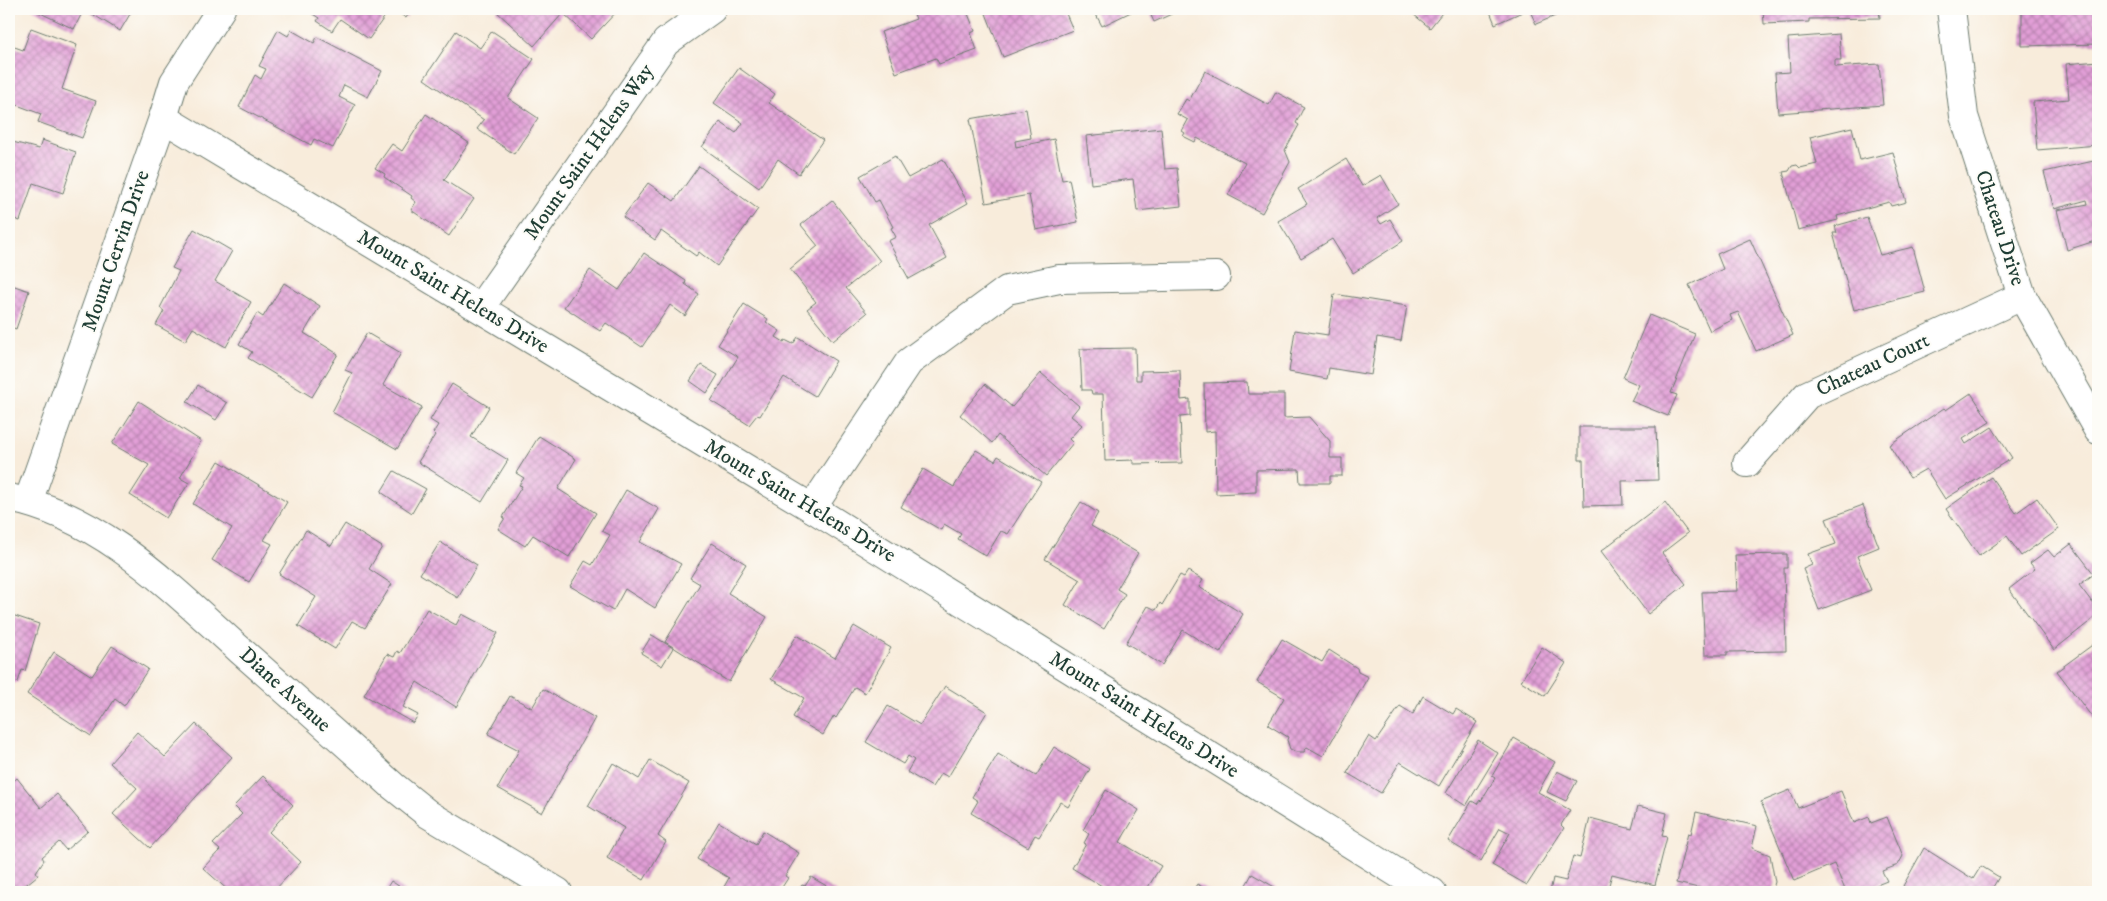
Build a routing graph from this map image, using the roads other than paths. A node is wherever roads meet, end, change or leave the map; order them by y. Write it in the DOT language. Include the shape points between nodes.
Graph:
graph roads {
  1 [pos="221,9"];
  2 [pos="712,9"];
  3 [pos="1951,9"];
  4 [pos="163,118"];
  5 [pos="1216,276"];
  6 [pos="2022,296"];
  7 [pos="480,308"];
  8 [pos="2098,430"];
  9 [pos="1747,463"];
  10 [pos="18,500"];
  11 [pos="812,508"];
  12 [pos="1419,890"];
  13 [pos="558,892"];
  1 -- 4 [label="street, Mount Cervin Drive" via="174,82"];
  2 -- 7 [label="street, Mount Saint Helens Way" via="666,42"];
  3 -- 6 [label="street, Chateau Drive" via="1964,116"];
  4 -- 7 [label="street, Mount Saint Helens Drive"];
  4 -- 10 [label="street, Mount Cervin Drive"];
  5 -- 11 [label="street" via="1058,279 1007,290 909,362"];
  6 -- 8 [label="street, Chateau Drive"];
  6 -- 9 [label="street, Chateau Court" via="1807,395"];
  7 -- 11 [label="street, Mount Saint Helens Drive"];
  10 -- 13 [label="street, Diane Avenue" via="90,529 145,566 428,814"];
  11 -- 12 [label="street, Mount Saint Helens Drive"];
}
